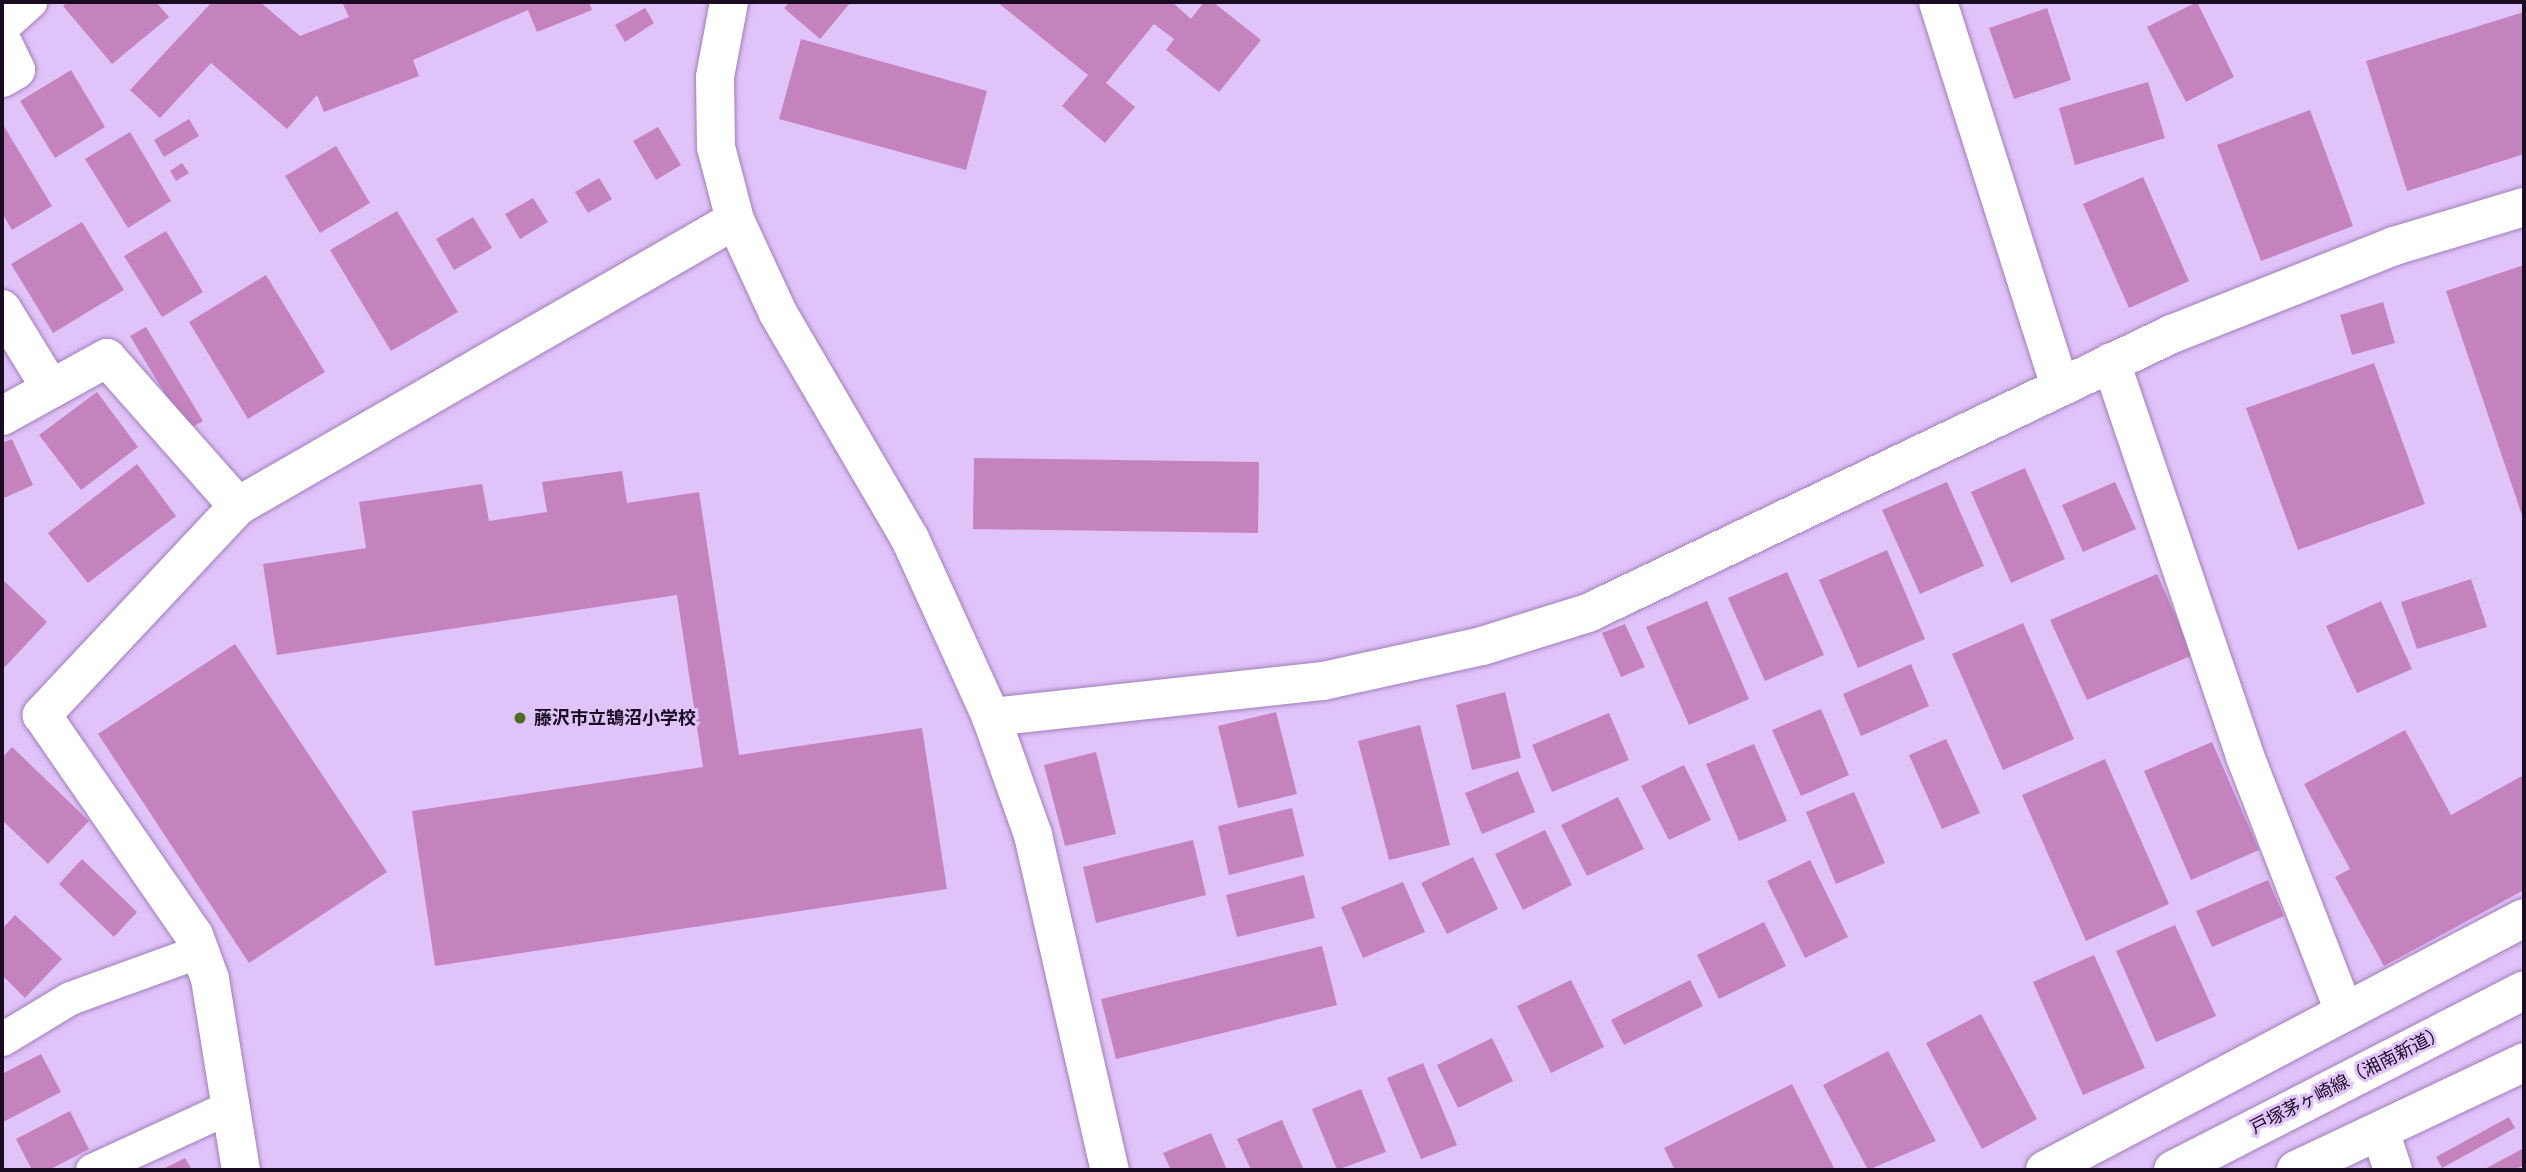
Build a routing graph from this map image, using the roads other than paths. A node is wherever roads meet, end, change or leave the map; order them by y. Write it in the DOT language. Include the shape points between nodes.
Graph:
graph roads {
  1 [pos="30,2"];
  2 [pos="729,2"];
  3 [pos="1938,2"];
  4 [pos="2,27"];
  5 [pos="2,41"];
  6 [pos="2,78"];
  7 [pos="2524,207"];
  8 [pos="735,220"];
  9 [pos="2,309"];
  10 [pos="2111,362"];
  11 [pos="2060,387"];
  12 [pos="51,389"];
  13 [pos="2,416"];
  14 [pos="238,506"];
  15 [pos="991,717"];
  16 [pos="2524,918"];
  17 [pos="200,951"];
  18 [pos="2524,990"];
  19 [pos="2343,1009"];
  20 [pos="2,1039"];
  21 [pos="2524,1062"];
  22 [pos="230,1106"];
  23 [pos="2380,1131"];
  24 [pos="92,1170"];
  25 [pos="241,1170"];
  26 [pos="1110,1170"];
  27 [pos="2045,1170"];
  28 [pos="2173,1170"];
  29 [pos="2296,1170"];
  30 [pos="2393,1170"];
  1 -- 4 [label="lane"];
  2 -- 8 [label="street" via="715,77 716,136"];
  3 -- 11 [label="street"];
  5 -- 6 [label="street" via="16,70"];
  7 -- 10 [label="street" via="2394,246"];
  8 -- 14 [label="street"];
  8 -- 15 [label="street" via="778,313 910,539"];
  9 -- 12 [label="street"];
  10 -- 11 [label="street"];
  10 -- 19 [label="street" via="2245,756"];
  11 -- 15 [label="street" via="1588,613 1482,646 1310,683"];
  12 -- 13 [label="street"];
  12 -- 14 [label="street" via="107,358"];
  14 -- 17 [label="street" via="43,715"];
  15 -- 26 [label="street" via="1032,835"];
  16 -- 19 [label="street"];
  17 -- 20 [label="lane" via="71,998"];
  17 -- 22 [label="street"];
  18 -- 28 [label="street, 戸塚茅ヶ崎線（湘南新道）"];
  19 -- 27 [label="street"];
  21 -- 23 [label="street"];
  22 -- 24 [label="lane"];
  22 -- 25 [label="street"];
  23 -- 29 [label="street"];
  23 -- 30 [label="street"];
}
